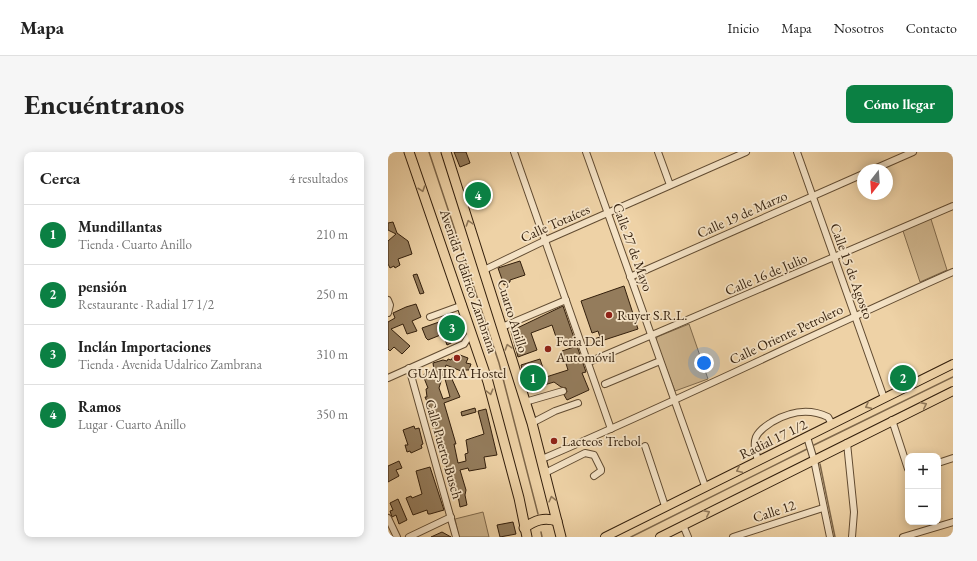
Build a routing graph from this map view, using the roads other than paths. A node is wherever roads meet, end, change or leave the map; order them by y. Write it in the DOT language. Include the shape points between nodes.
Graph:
graph roads {
  1 [pos="410,152"];
  2 [pos="446,152"];
  3 [pos="514,152"];
  4 [pos="586,152"];
  5 [pos="658,152"];
  6 [pos="746,152"];
  7 [pos="797,152"];
  8 [pos="913,152"];
  9 [pos="731,155"];
  10 [pos="886,164"];
  11 [pos="857,177"];
  12 [pos="670,185"];
  13 [pos="812,196"];
  14 [pos="953,206"];
  15 [pos="608,213"];
  16 [pos="546,240"];
  17 [pos="834,258"];
  18 [pos="484,270"];
  19 [pos="953,272"];
  20 [pos="630,277"];
  21 [pos="388,300"];
  22 [pos="566,300"];
  23 [pos="462,305"];
  24 [pos="388,313"];
  25 [pos="855,315"];
  26 [pos="430,317"];
  27 [pos="502,327"];
  28 [pos="471,331"];
  29 [pos="651,336"];
  30 [pos="464,344"];
  31 [pos="476,347"];
  32 [pos="660,361"];
  33 [pos="589,362"];
  34 [pos="953,364"];
  35 [pos="409,368"];
  36 [pos="388,378"];
  37 [pos="605,384"];
  38 [pos="563,391"];
  39 [pos="953,391"];
  40 [pos="884,398"];
  41 [pos="674,399"];
  42 [pos="525,402"];
  43 [pos="578,403"];
  44 [pos="892,420"];
  45 [pos="532,423"];
  46 [pos="832,424"];
  47 [pos="611,429"];
  48 [pos="807,437"];
  49 [pos="847,443"];
  50 [pos="645,446"];
  51 [pos="953,458"];
  52 [pos="542,459"];
  53 [pos="814,460"];
  54 [pos="905,460"];
  55 [pos="758,461"];
  56 [pos="941,462"];
  57 [pos="545,473"];
  58 [pos="594,476"];
  59 [pos="705,486"];
  60 [pos="665,506"];
  61 [pos="823,508"];
  62 [pos="451,517"];
  63 [pos="388,518"];
  64 [pos="553,520"];
  65 [pos="953,522"];
  66 [pos="683,525"];
  67 [pos="926,525"];
  68 [pos="524,528"];
  69 [pos="927,530"];
  70 [pos="397,537"];
  71 [pos="409,537"];
  72 [pos="456,537"];
  73 [pos="527,537"];
  74 [pos="561,537"];
  75 [pos="605,537"];
  76 [pos="660,537"];
  77 [pos="688,537"];
  78 [pos="733,537"];
  79 [pos="830,537"];
  80 [pos="852,537"];
  81 [pos="904,537"];
  1 -- 23 [label="highway, Avenida Udalrico Zambrana, one-way"];
  18 -- 2 [label="highway, Cuarto Anillo, one-way"];
  3 -- 16 [label="street"];
  4 -- 15 [label="street, Calle 27 de Mayo"];
  5 -- 12 [label="street"];
  6 -- 9 [label="street, Calle Totaíces"];
  7 -- 13 [label="street, Calle 15 de Agosto"];
  8 -- 10 [label="street"];
  9 -- 12 [label="street, Calle Totaíces"];
  11 -- 13 [label="street, Calle 19 de Marzo"];
  12 -- 15 [label="street, Calle Totaíces"];
  13 -- 17 [label="street, Calle 15 de Agosto"];
  13 -- 20 [label="street, Calle 19 de Marzo"];
  14 -- 17 [label="street, Calle 16 de Julio"];
  15 -- 16 [label="street, Calle Totaíces"];
  15 -- 20 [label="street, Calle 27 de Mayo"];
  16 -- 18 [label="street, Calle Totaíces"];
  16 -- 22 [label="street"];
  17 -- 25 [label="street, Calle 15 de Agosto"];
  17 -- 29 [label="street, Calle 16 de Julio"];
  18 -- 27 [label="highway, Cuarto Anillo"];
  19 -- 25 [label="street, Calle Oriente Petrolero"];
  20 -- 29 [label="street, Calle 27 de Mayo"];
  21 -- 24 [label="street"];
  22 -- 27 [label="street"];
  22 -- 33 [label="street"];
  23 -- 26 [label="street"];
  23 -- 28 [label="highway, Avenida Udalrico Zambrana"];
  25 -- 40 [label="street, Calle 15 de Agosto"];
  25 -- 41 [label="street, Calle Oriente Petrolero"];
  42 -- 27 [label="highway, Cuarto Anillo, one-way"];
  28 -- 30 [label="street"];
  28 -- 31 [label="highway, Avenida Udalrico Zambrana"];
  29 -- 32 [label="street, Calle 27 de Mayo"];
  29 -- 33 [label="street, Calle 16 de Julio"];
  30 -- 31 [label="street"];
  30 -- 35 [label="street"];
  31 -- 68 [label="highway, Avenida Udalrico Zambrana, one-way" via="510,463"];
  32 -- 37 [label="street"];
  32 -- 41 [label="street, Calle 27 de Mayo"];
  33 -- 47 [label="street"];
  34 -- 40 [label="main road, Radial 17 1/2"];
  35 -- 36 [label="street"];
  35 -- 62 [label="street, Calle Puerto Busch"];
  38 -- 42 [label="street"];
  44 -- 39 [label="main road, one-way"];
  40 -- 46 [label="main road, Radial 17 1/2, one-way"];
  41 -- 47 [label="street, Calle Oriente Petrolero"];
  41 -- 59 [label="street, Calle 27 de Mayo"];
  42 -- 45 [label="highway, Cuarto Anillo"];
  43 -- 45 [label="street"];
  44 -- 49 [label="main road"];
  44 -- 54 [label="street"];
  45 -- 52 [label="highway, Cuarto Anillo"];
  46 -- 48 [label="main road, Radial 17 1/2"];
  46 -- 55 [label="street" via="824,415 806,412 781,417 761,429 756,437 754,447"];
  47 -- 52 [label="street, Calle Oriente Petrolero"];
  48 -- 53 [label="street"];
  48 -- 55 [label="main road, Radial 17 1/2"];
  49 -- 53 [label="main road"];
  49 -- 80 [label="street" via="854,512"];
  50 -- 60 [label="street"];
  51 -- 56 [label="street"];
  52 -- 57 [label="highway, Cuarto Anillo"];
  53 -- 61 [label="street"];
  66 -- 53 [label="main road, one-way"];
  55 -- 59 [label="main road, Radial 17 1/2, one-way"];
  57 -- 58 [label="street" via="585,453 594,455 601,469"];
  64 -- 57 [label="highway, Cuarto Anillo, one-way"];
  59 -- 60 [label="main road, Radial 17 1/2"];
  60 -- 75 [label="main road, Radial 17 1/2"];
  61 -- 78 [label="street, Calle 12"];
  61 -- 79 [label="street"];
  62 -- 71 [label="street"];
  62 -- 72 [label="street, Calle Puerto Busch"];
  63 -- 70 [label="street"];
  64 -- 68 [label="highway" via="533,522"];
  64 -- 74 [label="highway, Cuarto Anillo"];
  65 -- 69 [label="street"];
  66 -- 76 [label="main road"];
  66 -- 77 [label="street"];
  67 -- 69 [label="street"];
  68 -- 73 [label="highway, Avenida Udalrico Zambrana"];
  69 -- 81 [label="street"];
}
